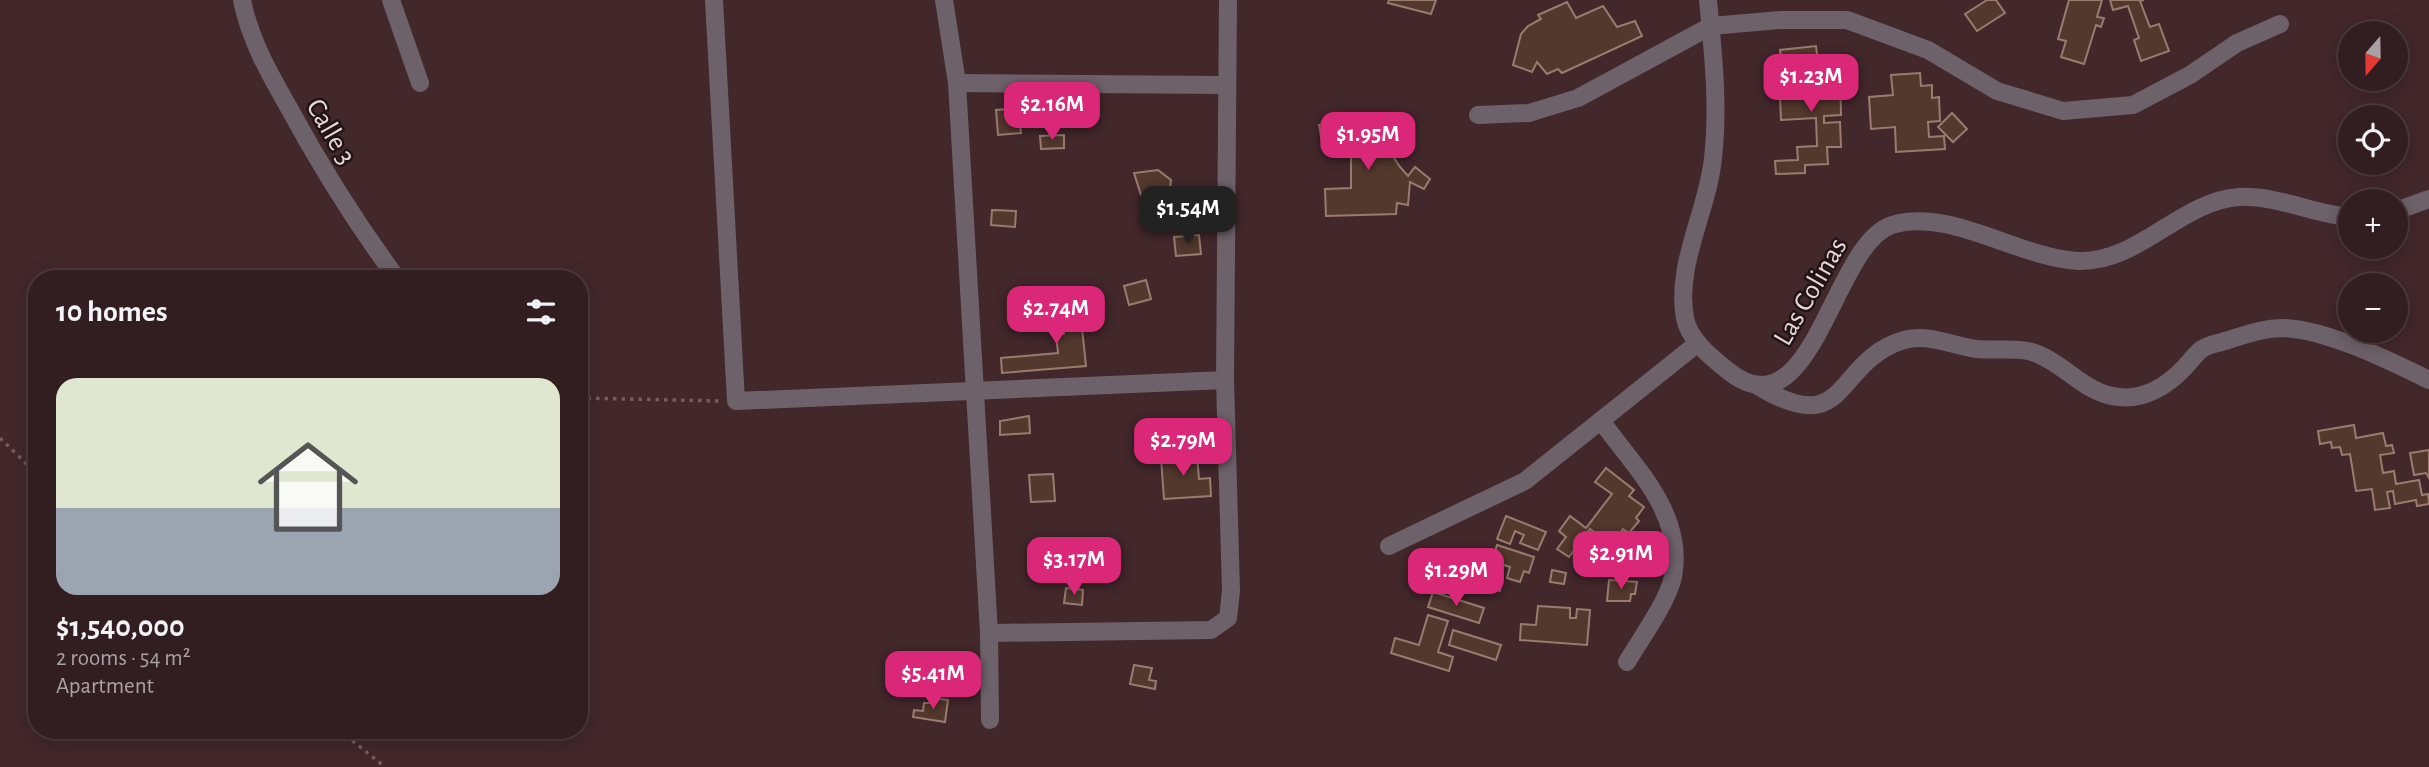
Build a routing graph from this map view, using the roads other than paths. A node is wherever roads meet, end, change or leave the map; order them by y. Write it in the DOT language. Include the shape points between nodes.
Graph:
graph roads {
  1 [pos="242,0"];
  2 [pos="391,0"];
  3 [pos="714,0"];
  4 [pos="944,0"];
  5 [pos="1228,0"];
  6 [pos="1708,0"];
  7 [pos="2280,24"];
  8 [pos="1711,26"];
  9 [pos="421,82"];
  10 [pos="957,83"];
  11 [pos="1226,85"];
  12 [pos="1478,116"];
  13 [pos="2429,199"];
  14 [pos="2408,207"];
  15 [pos="2338,214"];
  16 [pos="391,270"];
  17 [pos="1698,343"];
  18 [pos="1225,380"];
  19 [pos="2429,380"];
  20 [pos="1758,386"];
  21 [pos="975,391"];
  22 [pos="1602,422"];
  23 [pos="1389,546"];
  24 [pos="989,633"];
  25 [pos="1627,662"];
  26 [pos="990,720"];
  1 -- 16 [label="street, Calle 3" via="247,28 320,164"];
  2 -- 9 [label="street"];
  3 -- 21 [label="street" via="736,401"];
  4 -- 10 [label="street"];
  5 -- 11 [label="street"];
  6 -- 8 [label="street"];
  7 -- 8 [label="street" via="2237,43 2133,105 2063,111 1997,91 1928,50 1847,20"];
  8 -- 12 [label="street" via="1578,98 1529,113"];
  8 -- 17 [label="street" via="1713,159 1687,270 1684,305 1685,322"];
  10 -- 11 [label="street"];
  10 -- 21 [label="street"];
  11 -- 18 [label="street"];
  13 -- 14 [label="street"];
  15 -- 20 [label="street, Las Colinas" via="2238,197 2184,216 2135,246 2081,261 2042,257 1937,223 1892,225 1861,249 1800,363 1772,384"];
  17 -- 20 [label="street" via="1737,378"];
  17 -- 22 [label="street"];
  18 -- 21 [label="street"];
  18 -- 24 [label="street" via="1228,618 1210,630"];
  19 -- 20 [label="street" via="2346,345 2284,328 2255,330 2202,349 2179,373 2139,397 2100,393 2040,355 1976,349 1934,339 1905,340 1875,354 1824,404 1808,408 1782,401"];
  21 -- 24 [label="street"];
  22 -- 23 [label="street" via="1525,481"];
  22 -- 25 [label="street" via="1659,496 1674,539 1673,578"];
  24 -- 26 [label="street"];
}
